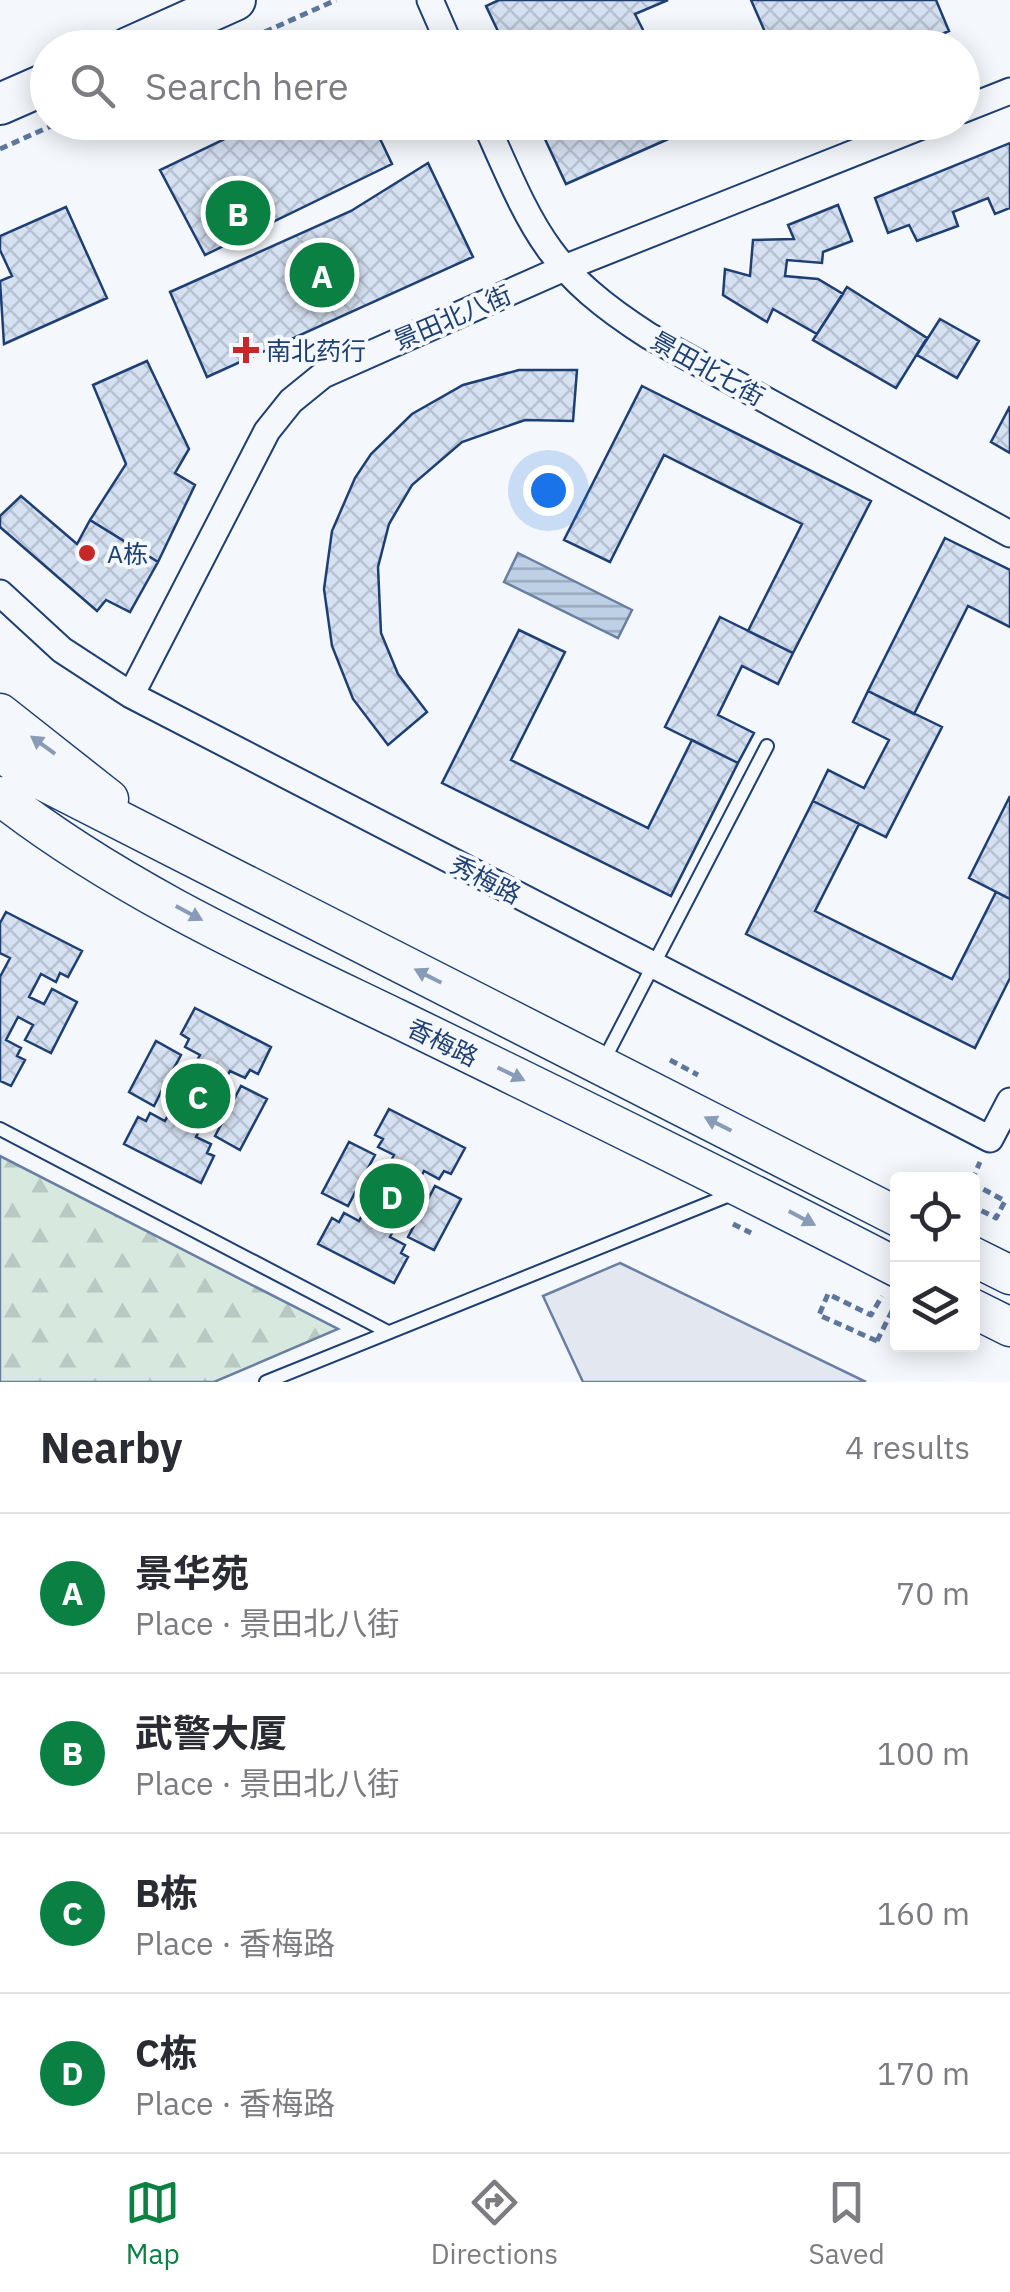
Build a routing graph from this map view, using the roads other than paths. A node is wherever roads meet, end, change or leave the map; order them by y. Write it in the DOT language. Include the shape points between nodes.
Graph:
graph roads {
  1 [pos="236,0"];
  2 [pos="430,0"];
  3 [pos="168,30"];
  4 [pos="443,30"];
  5 [pos="30,91"];
  6 [pos="1010,92"];
  7 [pos="980,103"];
  8 [pos="0,104"];
  9 [pos="493,140"];
  10 [pos="887,140"];
  11 [pos="562,269"];
  12 [pos="1010,534"];
  13 [pos="0,592"];
  14 [pos="131,695"];
  15 [pos="0,713"];
  16 [pos="767,746"];
  17 [pos="0,751"];
  18 [pos="0,796"];
  19 [pos="0,825"];
  20 [pos="134,827"];
  21 [pos="102,868"];
  22 [pos="655,967"];
  23 [pos="602,1064"];
  24 [pos="1010,1101"];
  25 [pos="0,1129"];
  26 [pos="746,1189"];
  27 [pos="890,1213"];
  28 [pos="980,1260"];
  29 [pos="1010,1276"];
  30 [pos="890,1282"];
  31 [pos="980,1312"];
  32 [pos="1010,1327"];
  33 [pos="388,1332"];
  34 [pos="266,1382"];
  1 -- 3 [label="main road"];
  2 -- 4 [label="street"];
  5 -- 8 [label="main road"];
  6 -- 7 [label="street"];
  9 -- 11 [label="street, 景田北七街" via="530,223"];
  10 -- 11 [label="street, 景田北八街"];
  11 -- 12 [label="street, 景田北七街" via="648,336"];
  11 -- 14 [label="street, 景田北八街" via="341,364 291,402 267,431"];
  13 -- 14 [label="street, 秀梅路" via="62,650"];
  14 -- 22 [label="street, 秀梅路"];
  20 -- 15 [label="main road, one-way" via="104,792"];
  16 -- 22 [label="lane"];
  17 -- 20 [label="main road, 香梅路"];
  18 -- 21 [label="main road, 香梅路"];
  19 -- 21 [label="main road"];
  23 -- 20 [label="main road, 香梅路, one-way"];
  21 -- 26 [label="main road, 香梅路, one-way"];
  22 -- 23 [label="lane"];
  22 -- 24 [label="street, 秀梅路" via="990,1139"];
  27 -- 23 [label="main road, 香梅路, one-way"];
  25 -- 33 [label="lane"];
  26 -- 30 [label="main road, 香梅路, one-way"];
  26 -- 33 [label="lane"];
  28 -- 29 [label="main road"];
  31 -- 32 [label="main road"];
  33 -- 34 [label="lane"];
}
